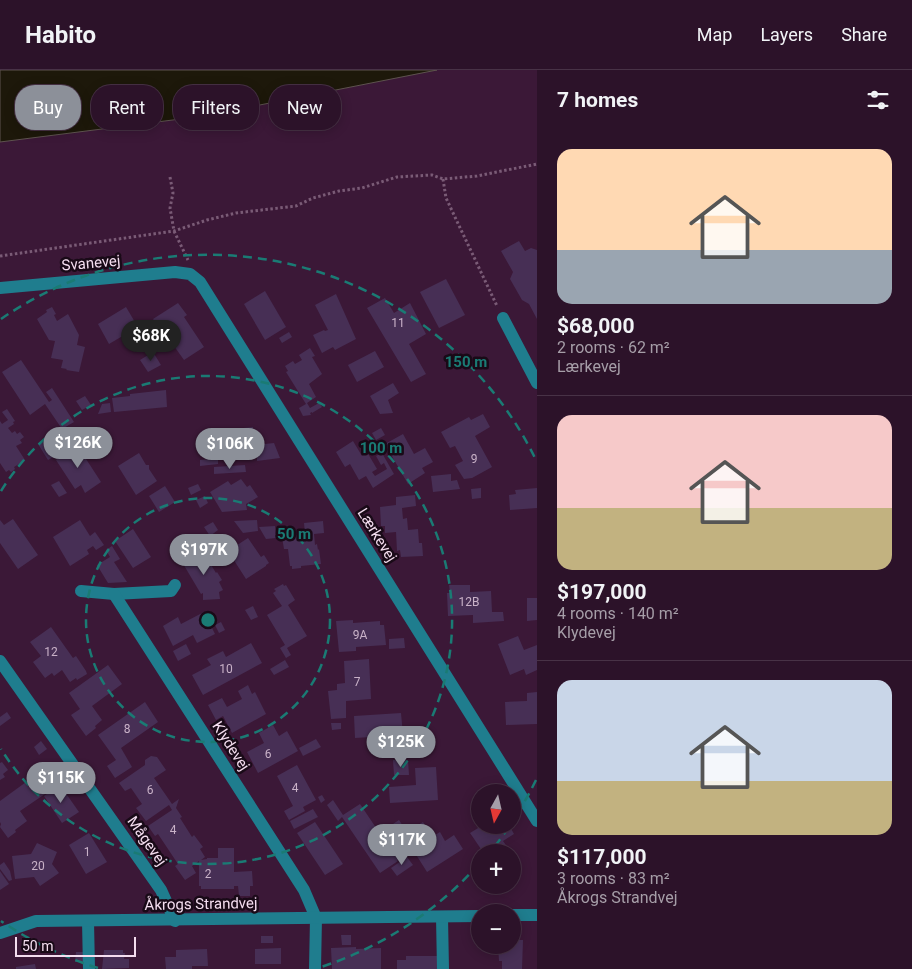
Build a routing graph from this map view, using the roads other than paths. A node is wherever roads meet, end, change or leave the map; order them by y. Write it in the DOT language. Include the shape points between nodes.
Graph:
graph roads {
  1 [pos="184,272"];
  2 [pos="0,288"];
  3 [pos="503,318"];
  4 [pos="537,384"];
  5 [pos="175,585"];
  6 [pos="81,591"];
  7 [pos="114,594"];
  8 [pos="0,662"];
  9 [pos="537,821"];
  10 [pos="537,915"];
  11 [pos="471,916"];
  12 [pos="521,916"];
  13 [pos="442,917"];
  14 [pos="316,918"];
  15 [pos="88,921"];
  16 [pos="175,921"];
  17 [pos="0,933"];
  18 [pos="89,969"];
  19 [pos="316,969"];
  20 [pos="443,969"];
  1 -- 2 [label="street, Svanevej"];
  1 -- 9 [label="street, Lærkevej" via="200,282"];
  3 -- 4 [label="street"];
  5 -- 7 [label="street" via="171,591"];
  6 -- 7 [label="street"];
  7 -- 14 [label="street, Klydevej" via="304,890"];
  8 -- 16 [label="street, Mågevej" via="161,890"];
  10 -- 12 [label="street"];
  11 -- 13 [label="street, Åkrogs Strandvej"];
  13 -- 14 [label="street, Åkrogs Strandvej"];
  13 -- 20 [label="street"];
  14 -- 16 [label="street, Åkrogs Strandvej"];
  14 -- 19 [label="street"];
  15 -- 16 [label="street, Åkrogs Strandvej"];
  15 -- 17 [label="street, Åkrogs Strandvej" via="36,922"];
  15 -- 18 [label="street"];
}
